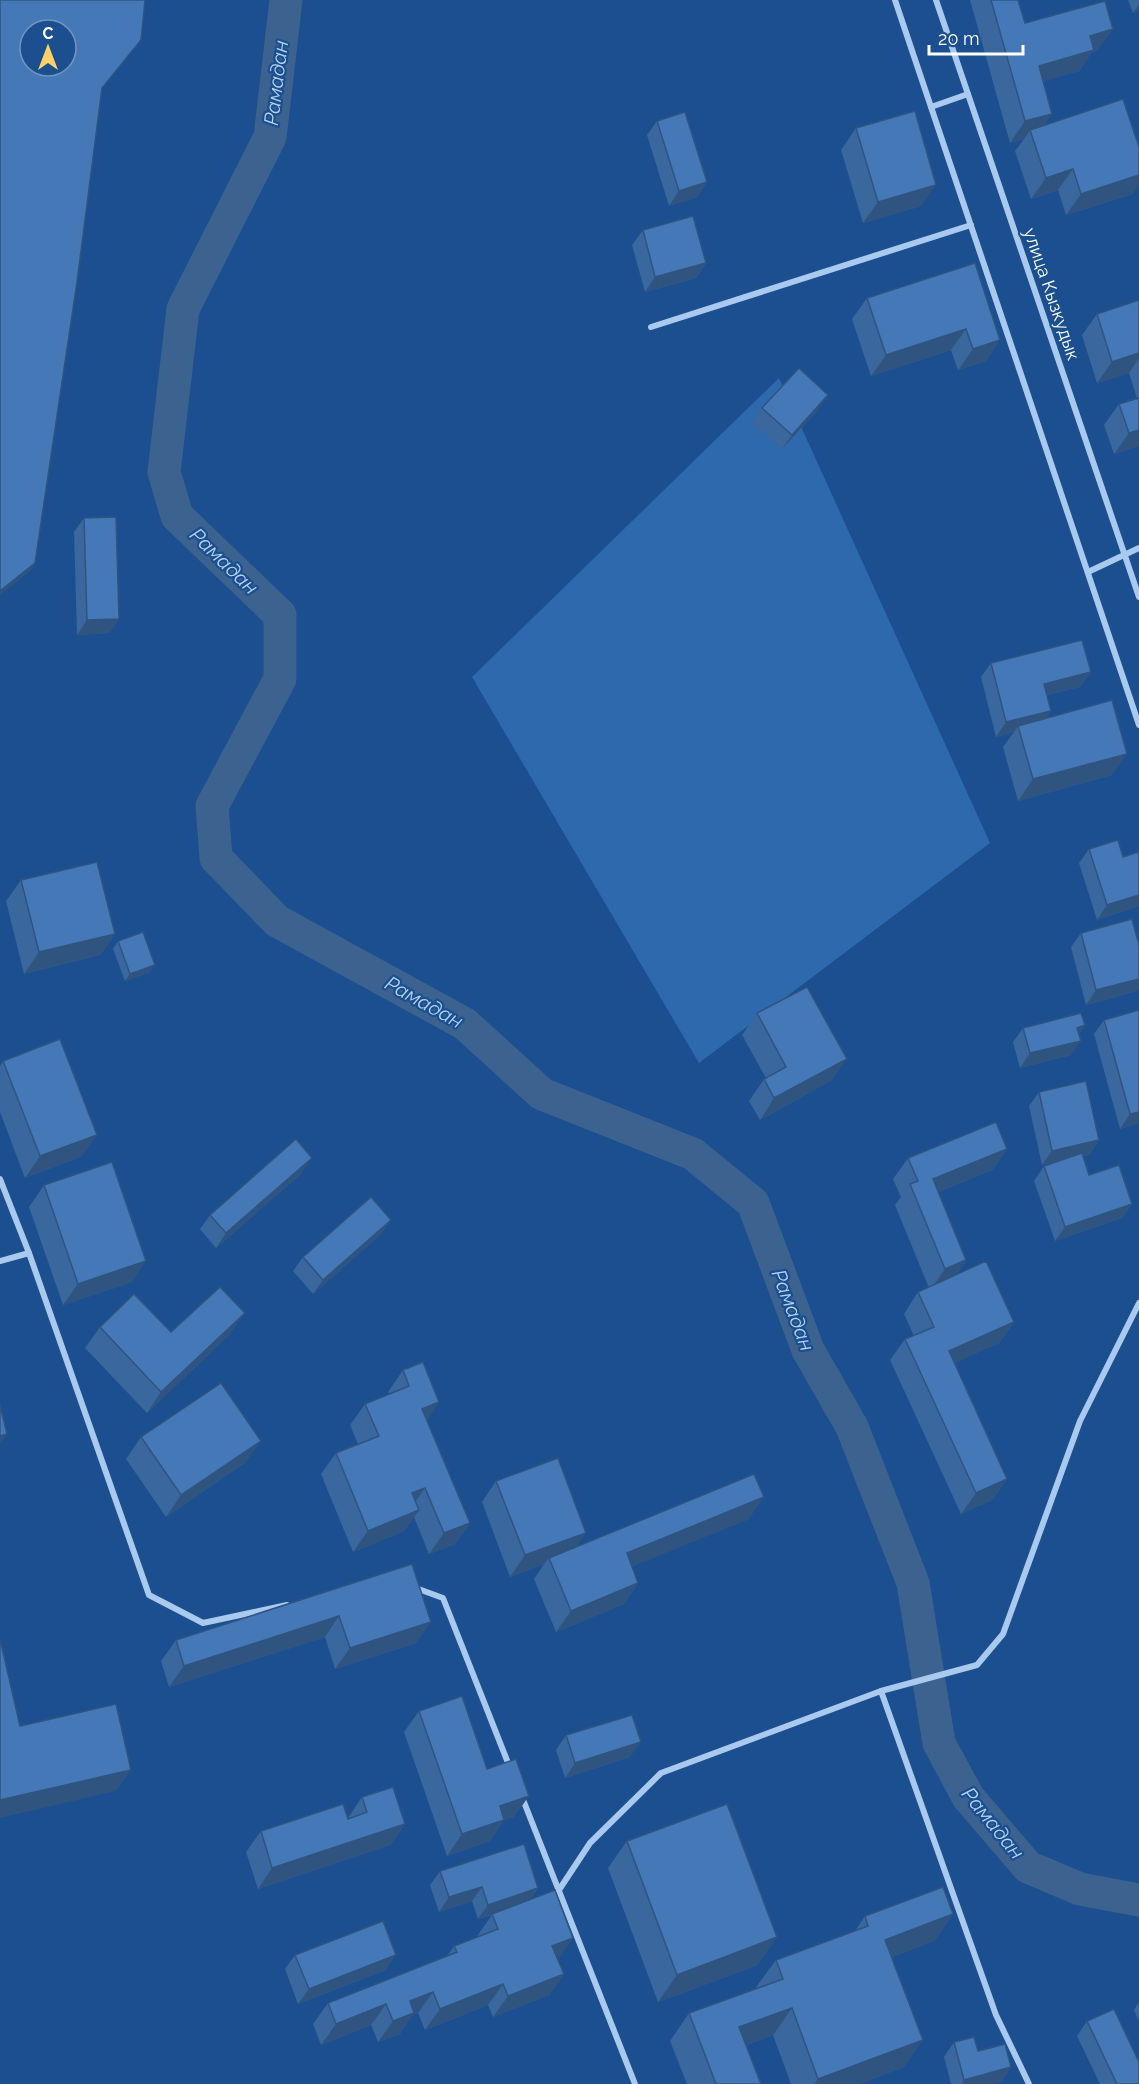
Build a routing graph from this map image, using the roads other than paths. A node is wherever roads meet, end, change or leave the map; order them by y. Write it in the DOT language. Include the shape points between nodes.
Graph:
graph roads {
  1 [pos="895,0"];
  2 [pos="936,0"];
  3 [pos="968,94"];
  4 [pos="931,107"];
  5 [pos="971,225"];
  6 [pos="651,327"];
  7 [pos="1139,548"];
  8 [pos="1124,554"];
  9 [pos="1088,572"];
  10 [pos="1139,597"];
  11 [pos="1139,725"];
  12 [pos="0,1179"];
  13 [pos="29,1253"];
  14 [pos="0,1261"];
  15 [pos="1139,1303"];
  16 [pos="409,1586"];
  17 [pos="295,1604"];
  18 [pos="881,1691"];
  19 [pos="511,1771"];
  20 [pos="520,1792"];
  21 [pos="559,1890"];
  22 [pos="635,2084"];
  23 [pos="1029,2084"];
  1 -- 4 [label="street"];
  2 -- 3 [label="street, улица Кызкудык"];
  3 -- 4 [label="street"];
  3 -- 8 [label="street, улица Кызкудык"];
  4 -- 5 [label="street"];
  5 -- 6 [label="street"];
  5 -- 9 [label="street"];
  7 -- 8 [label="street"];
  8 -- 9 [label="street"];
  8 -- 10 [label="street, улица Кызкудык"];
  9 -- 11 [label="street"];
  12 -- 13 [label="street"];
  13 -- 14 [label="street"];
  13 -- 17 [label="street" via="149,1594 203,1623"];
  15 -- 18 [label="street" via="1080,1421 1003,1634 977,1665"];
  16 -- 19 [label="street" via="443,1598"];
  18 -- 21 [label="street" via="660,1773 590,1843"];
  18 -- 23 [label="street" via="996,2015"];
  20 -- 21 [label="street"];
  21 -- 22 [label="street"];
}
